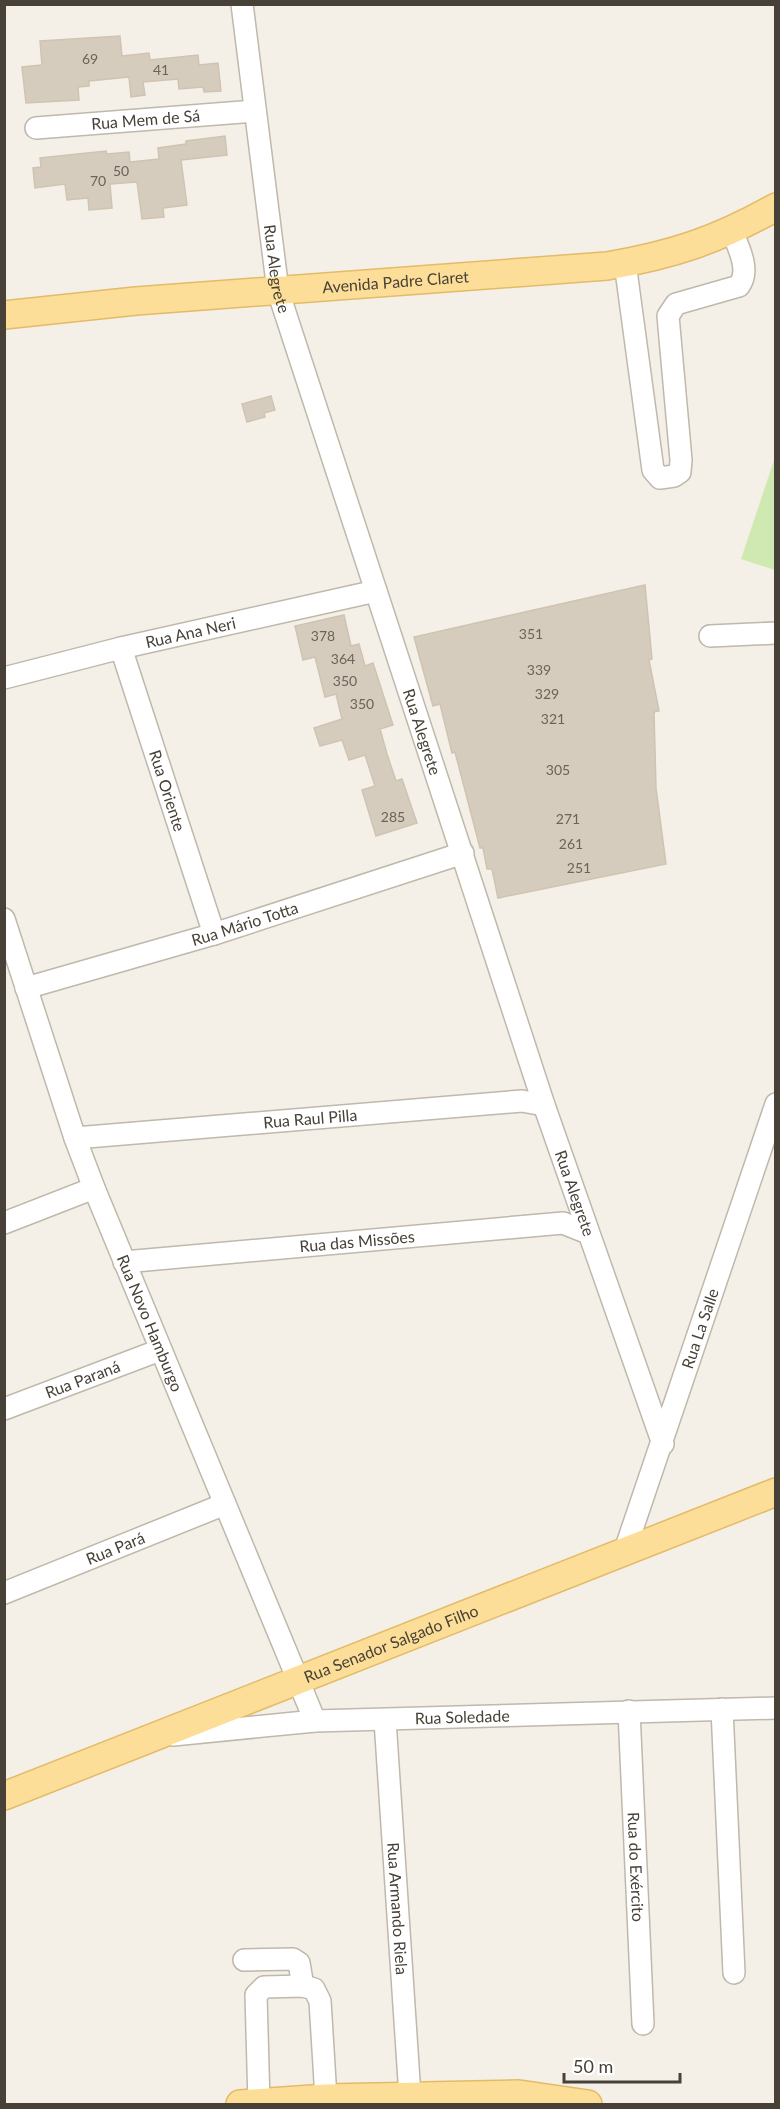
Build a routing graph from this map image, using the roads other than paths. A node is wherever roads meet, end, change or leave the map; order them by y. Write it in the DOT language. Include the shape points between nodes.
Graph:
graph roads {
  1 [pos="242,4"];
  2 [pos="255,111"];
  3 [pos="36,128"];
  4 [pos="776,207"];
  5 [pos="732,231"];
  6 [pos="625,263"];
  7 [pos="278,291"];
  8 [pos="4,315"];
  9 [pos="376,591"];
  10 [pos="776,633"];
  11 [pos="710,636"];
  12 [pos="121,648"];
  13 [pos="4,678"];
  14 [pos="463,854"];
  15 [pos="4,919"];
  16 [pos="214,934"];
  17 [pos="26,988"];
  18 [pos="776,1104"];
  19 [pos="544,1105"];
  20 [pos="75,1138"];
  21 [pos="94,1188"];
  22 [pos="4,1223"];
  23 [pos="588,1233"];
  24 [pos="124,1262"];
  25 [pos="160,1350"];
  26 [pos="4,1409"];
  27 [pos="663,1444"];
  28 [pos="776,1492"];
  29 [pos="225,1504"];
  30 [pos="624,1553"];
  31 [pos="4,1593"];
  32 [pos="297,1679"];
  33 [pos="776,1708"];
  34 [pos="722,1709"];
  35 [pos="629,1711"];
  36 [pos="385,1720"];
  37 [pos="315,1721"];
  38 [pos="148,1738"];
  39 [pos="4,1796"];
  40 [pos="244,1960"];
  41 [pos="734,1973"];
  42 [pos="303,1986"];
  43 [pos="643,2024"];
  44 [pos="326,2098"];
  45 [pos="398,2099"];
  46 [pos="520,2099"];
  47 [pos="262,2104"];
  48 [pos="588,2104"];
  1 -- 2 [label="street, Rua Alegrete"];
  2 -- 3 [label="street, Rua Mem de Sá"];
  2 -- 7 [label="street, Rua Alegrete"];
  4 -- 5 [label="main road, Avenida Padre Claret"];
  5 -- 6 [label="main road, Avenida Padre Claret" via="697,246"];
  5 -- 6 [label="street" via="744,267 744,279 739,286 676,303 668,316 681,460 680,472 674,476 660,478 653,470"];
  6 -- 7 [label="main road, Avenida Padre Claret"];
  7 -- 8 [label="main road, Avenida Padre Claret"];
  7 -- 9 [label="street, Rua Alegrete"];
  9 -- 12 [label="street, Rua Ana Neri"];
  9 -- 14 [label="street, Rua Alegrete"];
  10 -- 11 [label="street"];
  12 -- 13 [label="street, Rua Ana Neri"];
  12 -- 16 [label="street, Rua Oriente"];
  14 -- 16 [label="street, Rua Mário Totta"];
  14 -- 19 [label="street, Rua Alegrete"];
  15 -- 17 [label="street, Rua Novo Hamburgo"];
  16 -- 17 [label="street, Rua Mário Totta"];
  17 -- 20 [label="street, Rua Novo Hamburgo"];
  18 -- 27 [label="street, Rua La Salle"];
  19 -- 20 [label="street, Rua Raul Pilla" via="522,1101"];
  19 -- 23 [label="street, Rua Alegrete"];
  20 -- 21 [label="street, Rua Novo Hamburgo"];
  21 -- 22 [label="street"];
  21 -- 24 [label="street, Rua Novo Hamburgo"];
  23 -- 24 [label="street, Rua das Missões" via="563,1223"];
  23 -- 27 [label="street, Rua Alegrete"];
  24 -- 25 [label="street, Rua Novo Hamburgo"];
  25 -- 26 [label="street, Rua Paraná"];
  25 -- 29 [label="street, Rua Novo Hamburgo"];
  27 -- 30 [label="street, Rua La Salle"];
  28 -- 30 [label="main road, Rua Senador Salgado Filho"];
  29 -- 31 [label="street, Rua Pará"];
  29 -- 32 [label="street, Rua Novo Hamburgo"];
  30 -- 32 [label="main road, Rua Senador Salgado Filho"];
  32 -- 37 [label="street, Rua Novo Hamburgo"];
  32 -- 38 [label="main road, Rua Senador Salgado Filho"];
  33 -- 34 [label="street, Rua Soledade"];
  34 -- 35 [label="street, Rua Soledade"];
  34 -- 41 [label="street"];
  35 -- 36 [label="street, Rua Soledade"];
  35 -- 43 [label="street, Rua do Exército"];
  36 -- 37 [label="street, Rua Soledade"];
  36 -- 45 [label="street, Rua Armando Riela"];
  37 -- 38 [label="street, Rua Soledade"];
  38 -- 39 [label="main road, Rua Senador Salgado Filho"];
  40 -- 42 [label="street" via="293,1959 299,1963"];
  42 -- 44 [label="street" via="314,1989 320,2001"];
  42 -- 47 [label="street" via="264,1987 256,1995"];
  44 -- 45 [label="main road"];
  44 -- 47 [label="main road"];
  45 -- 46 [label="main road"];
  46 -- 48 [label="main road"];
}
